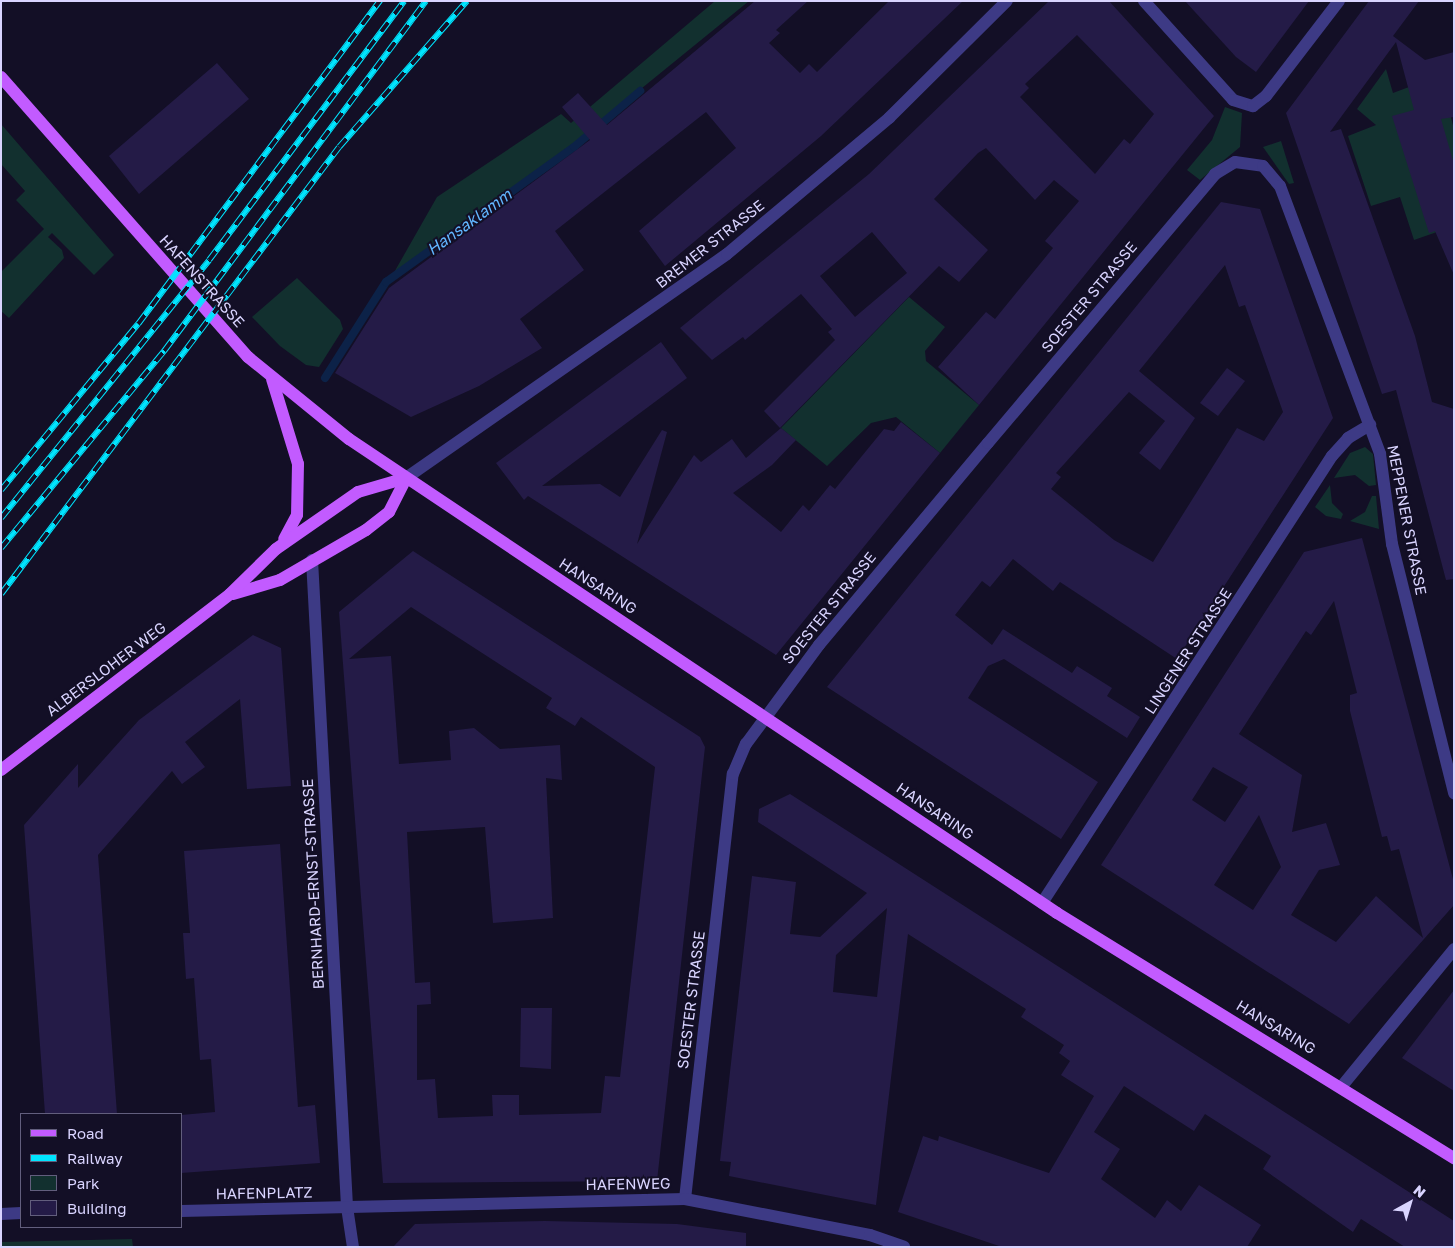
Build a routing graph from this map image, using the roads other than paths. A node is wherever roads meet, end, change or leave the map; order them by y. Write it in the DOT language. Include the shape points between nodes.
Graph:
graph roads {
  1 [pos="1007,1"];
  2 [pos="1144,1"];
  3 [pos="1340,1"];
  4 [pos="1,77"];
  5 [pos="1249,161"];
  6 [pos="272,380"];
  7 [pos="1370,425"];
  8 [pos="406,478"];
  9 [pos="276,549"];
  10 [pos="312,560"];
  11 [pos="230,594"];
  12 [pos="764,715"];
  13 [pos="1,770"];
  14 [pos="1454,793"];
  15 [pos="1042,903"];
  16 [pos="1454,949"];
  17 [pos="1342,1086"];
  18 [pos="1454,1158"];
  19 [pos="684,1199"];
  20 [pos="347,1207"];
  21 [pos="182,1211"];
  22 [pos="20,1213"];
  23 [pos="1,1214"];
  24 [pos="353,1247"];
  25 [pos="904,1247"];
  1 -- 8 [label="street, BREMER STRASSE" via="889,118 727,254"];
  2 -- 3 [label="street" via="1233,100 1253,106 1266,96"];
  4 -- 6 [label="main road, HAFENSTRASSE"];
  5 -- 7 [label="street, MEPPENER STRASSE" via="1263,166 1280,186"];
  5 -- 12 [label="street, SOESTER STRASSE" via="1235,162 1215,174"];
  6 -- 8 [label="main road, HAFENSTRASSE"];
  6 -- 9 [label="main road" via="293,436 299,487 293,526"];
  7 -- 14 [label="street, MEPPENER STRASSE" via="1380,454 1392,544"];
  7 -- 15 [label="street, LINGENER STRASSE" via="1348,438 1332,456"];
  8 -- 9 [label="main road, ALBERSLOHER WEG" via="358,492"];
  8 -- 10 [label="main road, ALBERSLOHER WEG" via="390,512"];
  8 -- 12 [label="main road, HANSARING"];
  9 -- 11 [label="main road, ALBERSLOHER WEG"];
  10 -- 11 [label="main road, ALBERSLOHER WEG" via="280,580"];
  10 -- 20 [label="street, BERNHARD-ERNST-STRASSE"];
  11 -- 13 [label="main road, ALBERSLOHER WEG"];
  12 -- 15 [label="main road, HANSARING"];
  12 -- 19 [label="street, SOESTER STRASSE" via="733,774"];
  15 -- 17 [label="main road, HANSARING"];
  16 -- 17 [label="street"];
  17 -- 18 [label="main road, HANSARING"];
  19 -- 20 [label="street, HAFENWEG"];
  19 -- 25 [label="street, HAFENWEG" via="852,1231"];
  20 -- 21 [label="street, HAFENPLATZ"];
  20 -- 24 [label="street, BERNHARD-ERNST-STRASSE"];
  22 -- 23 [label="street"];
}
